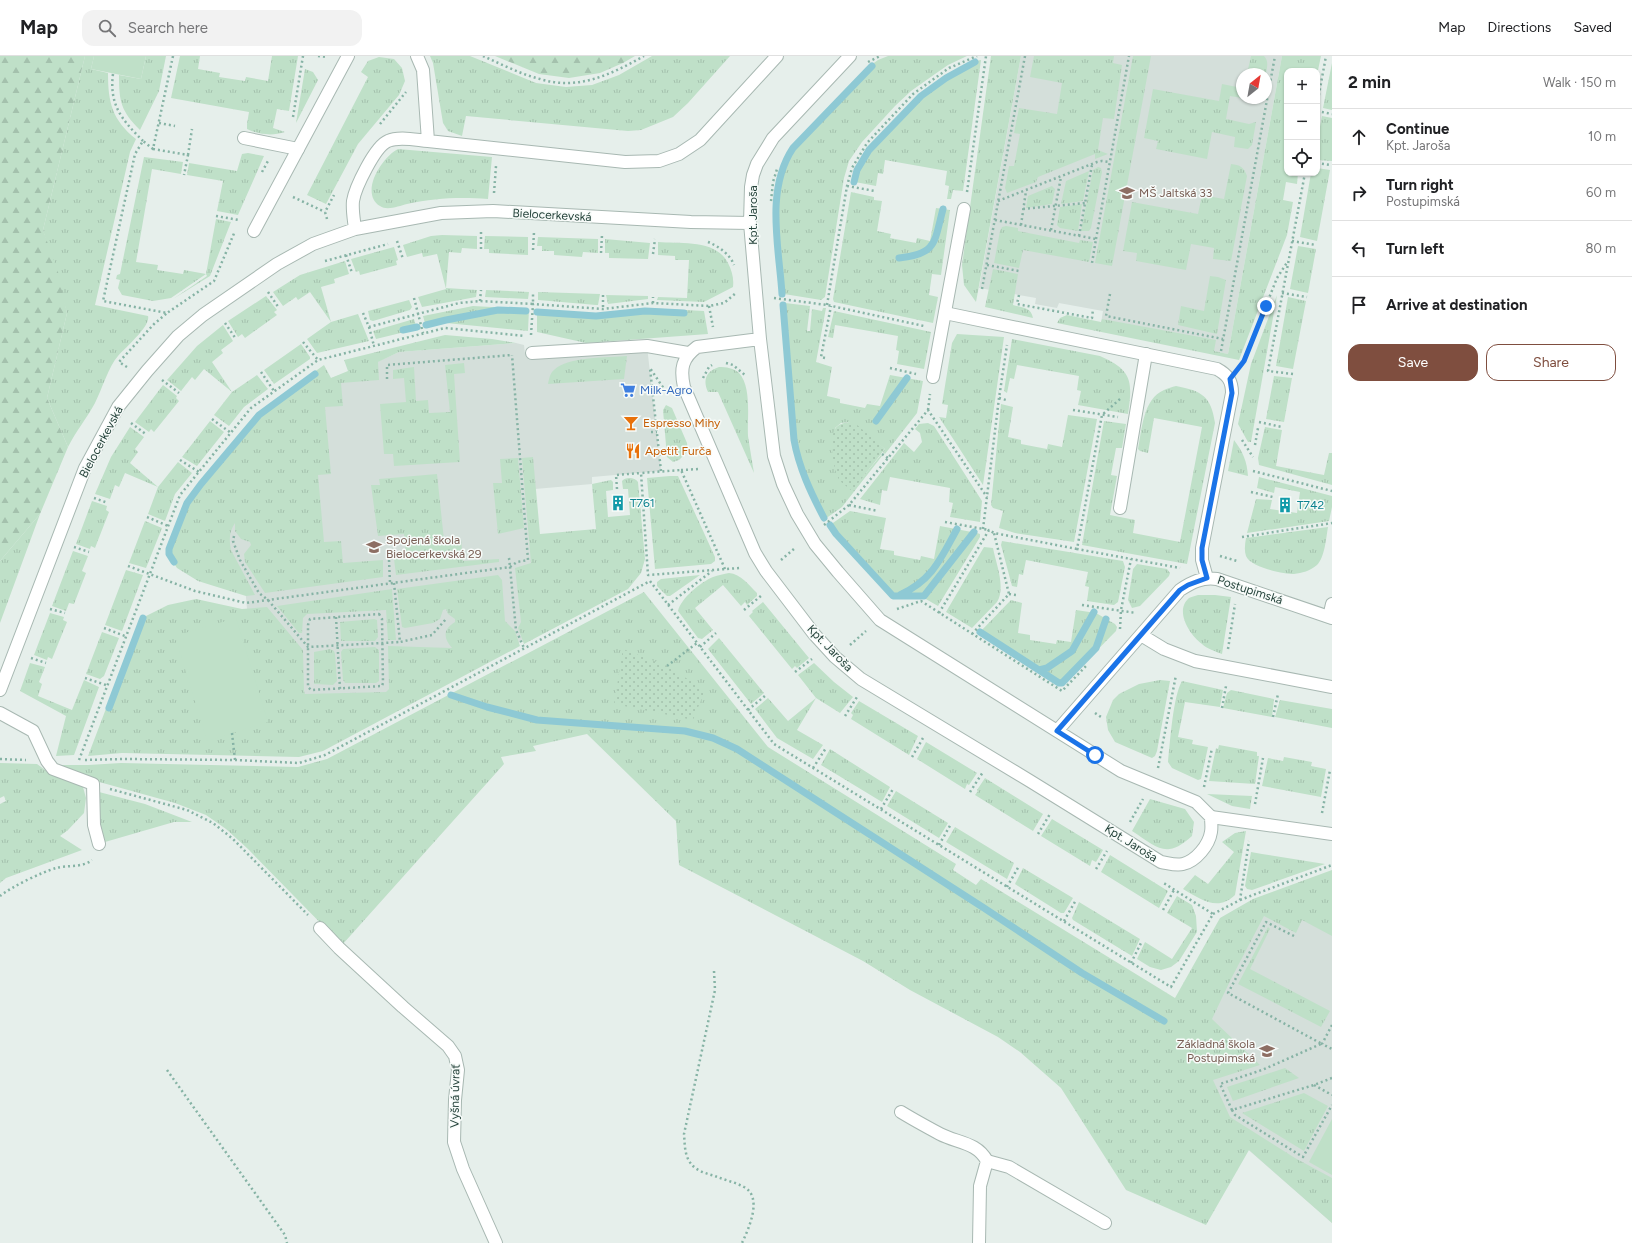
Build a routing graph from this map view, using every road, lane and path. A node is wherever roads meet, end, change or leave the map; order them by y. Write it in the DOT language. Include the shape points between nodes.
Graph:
graph roads {
  1 [pos="173,56"];
  2 [pos="303,56"];
  3 [pos="348,56"];
  4 [pos="418,56"];
  5 [pos="483,56"];
  6 [pos="644,56"];
  7 [pos="777,56"];
  8 [pos="850,56"];
  9 [pos="880,56"];
  10 [pos="977,56"];
  11 [pos="986,56"];
  12 [pos="1025,56"];
  13 [pos="1129,56"];
  14 [pos="1275,56"];
  15 [pos="1326,56"];
  16 [pos="863,67"];
  17 [pos="114,74"];
  18 [pos="1317,104"];
  19 [pos="1320,112"];
  20 [pos="1332,114"];
  21 [pos="159,123"];
  22 [pos="175,126"];
  23 [pos="192,129"];
  24 [pos="244,138"];
  25 [pos="143,140"];
  26 [pos="428,141"];
  27 [pos="278,144"];
  28 [pos="153,149"];
  29 [pos="298,149"];
  30 [pos="188,155"];
  31 [pos="1110,162"];
  32 [pos="1320,163"];
  33 [pos="1092,164"];
  34 [pos="1331,165"];
  35 [pos="778,167"];
  36 [pos="496,168"];
  37 [pos="184,174"];
  38 [pos="261,175"];
  39 [pos="1304,176"];
  40 [pos="1061,177"];
  41 [pos="847,186"];
  42 [pos="1026,190"];
  43 [pos="875,191"];
  44 [pos="292,196"];
  45 [pos="493,200"];
  46 [pos="998,201"];
  47 [pos="1085,203"];
  48 [pos="771,204"];
  49 [pos="1056,205"];
  50 [pos="964,209"];
  51 [pos="1023,210"];
  52 [pos="325,212"];
  53 [pos="243,214"];
  54 [pos="216,216"];
  55 [pos="240,220"];
  56 [pos="995,220"];
  57 [pos="750,223"];
  58 [pos="1020,225"];
  59 [pos="356,229"];
  60 [pos="1051,230"];
  61 [pos="254,231"];
  62 [pos="473,231"];
  63 [pos="486,231"];
  64 [pos="527,231"];
  65 [pos="534,231"];
  66 [pos="481,232"];
  67 [pos="542,232"];
  68 [pos="609,235"];
  69 [pos="655,236"];
  70 [pos="1078,236"];
  71 [pos="404,239"];
  72 [pos="1096,239"];
  73 [pos="397,241"];
  74 [pos="704,241"];
  75 [pos="1292,241"];
  76 [pos="1316,245"];
  77 [pos="481,249"];
  78 [pos="532,250"];
  79 [pos="601,253"];
  80 [pos="653,254"];
  81 [pos="346,255"];
  82 [pos="403,258"];
  83 [pos="1289,259"];
  84 [pos="318,263"];
  85 [pos="1092,263"];
  86 [pos="987,265"];
  87 [pos="734,267"];
  88 [pos="1019,271"];
  89 [pos="352,273"];
  90 [pos="273,287"];
  91 [pos="737,288"];
  92 [pos="982,289"];
  93 [pos="481,290"];
  94 [pos="776,290"];
  95 [pos="534,292"];
  96 [pos="1282,293"];
  97 [pos="1110,294"];
  98 [pos="602,295"];
  99 [pos="1019,295"];
  100 [pos="653,296"];
  101 [pos="1307,297"];
  102 [pos="414,298"];
  103 [pos="786,300"];
  104 [pos="480,301"];
  105 [pos="653,303"];
  106 [pos="533,304"];
  107 [pos="828,305"];
  108 [pos="777,306"];
  109 [pos="831,306"];
  110 [pos="279,308"];
  111 [pos="603,309"];
  112 [pos="1093,309"];
  113 [pos="167,313"];
  114 [pos="363,313"];
  115 [pos="418,313"];
  116 [pos="945,313"];
  117 [pos="223,319"];
  118 [pos="1010,326"];
  119 [pos="369,327"];
  120 [pos="942,330"];
  121 [pos="423,333"];
  122 [pos="236,339"];
  123 [pos="760,339"];
  124 [pos="1223,339"];
  125 [pos="303,342"];
  126 [pos="374,346"];
  127 [pos="1221,352"];
  128 [pos="532,353"];
  129 [pos="688,353"];
  130 [pos="518,354"];
  131 [pos="1146,354"];
  132 [pos="512,355"];
  133 [pos="825,358"];
  134 [pos="318,360"];
  135 [pos="120,362"];
  136 [pos="890,368"];
  137 [pos="261,372"];
  138 [pos="912,373"];
  139 [pos="166,374"];
  140 [pos="1293,374"];
  141 [pos="933,377"];
  142 [pos="161,379"];
  143 [pos="387,379"];
  144 [pos="1230,379"];
  145 [pos="158,384"];
  146 [pos="274,391"];
  147 [pos="648,392"];
  148 [pos="653,392"];
  149 [pos="179,393"];
  150 [pos="667,393"];
  151 [pos="998,398"];
  152 [pos="1006,400"];
  153 [pos="1073,410"];
  154 [pos="1102,415"];
  155 [pos="133,416"];
  156 [pos="1116,417"];
  157 [pos="212,418"];
  158 [pos="1259,422"];
  159 [pos="1282,427"];
  160 [pos="1258,428"];
  161 [pos="651,432"];
  162 [pos="657,432"];
  163 [pos="231,433"];
  164 [pos="147,435"];
  165 [pos="1255,445"];
  166 [pos="882,454"];
  167 [pos="888,458"];
  168 [pos="180,460"];
  169 [pos="698,462"];
  170 [pos="681,470"];
  171 [pos="1253,471"];
  172 [pos="199,472"];
  173 [pos="661,472"];
  174 [pos="641,473"];
  175 [pos="617,489"];
  176 [pos="1251,492"];
  177 [pos="1332,492"];
  178 [pos="90,496"];
  179 [pos="1273,496"];
  180 [pos="987,497"];
  181 [pos="108,503"];
  182 [pos="849,505"];
  183 [pos="1120,508"];
  184 [pos="878,511"];
  185 [pos="147,517"];
  186 [pos="831,519"];
  187 [pos="819,520"];
  188 [pos="946,522"];
  189 [pos="1332,523"];
  190 [pos="168,526"];
  191 [pos="822,526"];
  192 [pos="983,529"];
  193 [pos="988,530"];
  194 [pos="994,533"];
  195 [pos="234,536"];
  196 [pos="1242,536"];
  197 [pos="71,546"];
  198 [pos="796,547"];
  199 [pos="1077,549"];
  200 [pos="89,552"];
  201 [pos="509,558"];
  202 [pos="1131,559"];
  203 [pos="389,560"];
  204 [pos="128,566"];
  205 [pos="510,567"];
  206 [pos="771,568"];
  207 [pos="725,569"];
  208 [pos="713,570"];
  209 [pos="1179,572"];
  210 [pos="744,573"];
  211 [pos="150,574"];
  212 [pos="648,575"];
  213 [pos="1207,578"];
  214 [pos="650,581"];
  215 [pos="390,583"];
  216 [pos="394,583"];
  217 [pos="1009,594"];
  218 [pos="1016,595"];
  219 [pos="268,600"];
  220 [pos="767,600"];
  221 [pos="1332,604"];
  222 [pos="668,605"];
  223 [pos="1082,605"];
  224 [pos="47,608"];
  225 [pos="896,609"];
  226 [pos="744,610"];
  227 [pos="1121,610"];
  228 [pos="65,613"];
  229 [pos="939,613"];
  230 [pos="336,617"];
  231 [pos="1330,617"];
  232 [pos="1134,618"];
  233 [pos="446,619"];
  234 [pos="1232,621"];
  235 [pos="1125,627"];
  236 [pos="104,628"];
  237 [pos="869,629"];
  238 [pos="716,633"];
  239 [pos="972,634"];
  240 [pos="1141,635"];
  241 [pos="125,636"];
  242 [pos="1229,637"];
  243 [pos="400,642"];
  244 [pos="383,643"];
  245 [pos="697,643"];
  246 [pos="338,647"];
  247 [pos="700,647"];
  248 [pos="308,648"];
  249 [pos="524,648"];
  250 [pos="845,649"];
  251 [pos="28,657"];
  252 [pos="814,657"];
  253 [pos="46,663"];
  254 [pos="1088,664"];
  255 [pos="667,666"];
  256 [pos="795,672"];
  257 [pos="1176,675"];
  258 [pos="85,678"];
  259 [pos="1226,684"];
  260 [pos="106,685"];
  261 [pos="1332,687"];
  262 [pos="340,689"];
  263 [pos="0,690"];
  264 [pos="1279,694"];
  265 [pos="766,695"];
  266 [pos="858,695"];
  267 [pos="1222,708"];
  268 [pos="748,710"];
  269 [pos="0,713"];
  270 [pos="845,716"];
  271 [pos="1273,717"];
  272 [pos="1057,731"];
  273 [pos="232,733"];
  274 [pos="924,736"];
  275 [pos="826,748"];
  276 [pos="1212,748"];
  277 [pos="912,757"];
  278 [pos="124,759"];
  279 [pos="236,760"];
  280 [pos="79,761"];
  281 [pos="1159,767"];
  282 [pos="813,768"];
  283 [pos="976,768"];
  284 [pos="1330,770"];
  285 [pos="983,772"];
  286 [pos="990,776"];
  287 [pos="93,784"];
  288 [pos="1204,787"];
  289 [pos="893,789"];
  290 [pos="970,792"];
  291 [pos="1325,795"];
  292 [pos="1144,798"];
  293 [pos="881,809"];
  294 [pos="1056,817"];
  295 [pos="1210,817"];
  296 [pos="1130,822"];
  297 [pos="950,824"];
  298 [pos="1038,834"];
  299 [pos="1332,834"];
  300 [pos="100,844"];
  301 [pos="939,845"];
  302 [pos="1114,853"];
  303 [pos="1332,865"];
  304 [pos="1020,866"];
  305 [pos="1096,869"];
  306 [pos="1161,882"];
  307 [pos="1007,887"];
  308 [pos="1174,890"];
  309 [pos="0,896"];
  310 [pos="1076,900"];
  311 [pos="1240,900"];
  312 [pos="1163,910"];
  313 [pos="1064,921"];
  314 [pos="320,928"];
  315 [pos="1294,936"];
  316 [pos="1142,941"];
  317 [pos="1131,963"];
  318 [pos="714,971"];
  319 [pos="1332,1025"];
  320 [pos="1322,1044"];
  321 [pos="1332,1050"];
  322 [pos="167,1070"];
  323 [pos="1332,1078"];
  324 [pos="1314,1085"];
  325 [pos="1332,1090"];
  326 [pos="1326,1092"];
  327 [pos="1332,1095"];
  328 [pos="1332,1105"];
  329 [pos="1232,1110"];
  330 [pos="902,1112"];
  331 [pos="987,1161"];
  332 [pos="1105,1223"];
  333 [pos="287,1243"];
  334 [pos="496,1243"];
  335 [pos="742,1243"];
  336 [pos="979,1243"];
  1 -- 21 [label="path"];
  2 -- 27 [label="path" via="291,128"];
  3 -- 29 [label="street"];
  4 -- 26 [label="street" via="423,70"];
  5 -- 6 [label="path" via="540,80 568,83 589,81 615,72"];
  7 -- 26 [label="street" via="700,140 679,154 659,161 625,162"];
  8 -- 57 [label="street, Kpt. Jaroša" via="765,150 757,164 751,187"];
  9 -- 16 [label="path"];
  10 -- 41 [label="path" via="949,68 914,94 868,143 852,168"];
  11 -- 50 [label="path"];
  12 -- 46 [label="path"];
  13 -- 31 [label="path"];
  14 -- 124 [label="path"];
  15 -- 18 [label="path"];
  17 -- 25 [label="path" via="113,91 117,108 125,123"];
  19 -- 20 [label="path"];
  21 -- 22 [label="path"];
  21 -- 28 [label="path"];
  23 -- 30 [label="path"];
  24 -- 27 [label="street"];
  25 -- 28 [label="path"];
  25 -- 113 [label="path" via="135,154 103,301"];
  26 -- 59 [label="street" via="400,139 388,141 378,148 353,201"];
  27 -- 29 [label="street"];
  27 -- 38 [label="path"];
  28 -- 30 [label="path"];
  29 -- 61 [label="street"];
  30 -- 37 [label="path"];
  31 -- 33 [label="path"];
  31 -- 72 [label="path"];
  32 -- 34 [label="path"];
  33 -- 40 [label="path"];
  33 -- 47 [label="path"];
  35 -- 48 [label="path" via="773,182"];
  36 -- 45 [label="path"];
  39 -- 75 [label="path"];
  40 -- 42 [label="path"];
  40 -- 49 [label="path"];
  41 -- 43 [label="path"];
  41 -- 107 [label="path"];
  42 -- 46 [label="path"];
  42 -- 51 [label="path"];
  44 -- 52 [label="path"];
  46 -- 56 [label="path"];
  47 -- 49 [label="path"];
  47 -- 70 [label="path"];
  49 -- 51 [label="path"];
  49 -- 60 [label="path"];
  50 -- 116 [label="street"];
  51 -- 58 [label="path"];
  53 -- 55 [label="path"];
  54 -- 55 [label="path"];
  55 -- 113 [label="path" via="214,281"];
  56 -- 58 [label="path"];
  56 -- 86 [label="path"];
  57 -- 59 [label="street, Bielocerkevská" via="485,211 441,212"];
  57 -- 123 [label="street, Kpt. Jaroša"];
  58 -- 60 [label="path"];
  59 -- 263 [label="street, Bielocerkevská" via="313,244 277,264 203,315 178,336 118,407 85,468"];
  60 -- 70 [label="path"];
  62 -- 66 [label="path"];
  63 -- 66 [label="path"];
  64 -- 65 [label="path"];
  65 -- 67 [label="path"];
  65 -- 78 [label="path"];
  66 -- 77 [label="path"];
  68 -- 79 [label="path" via="602,234"];
  69 -- 80 [label="path"];
  70 -- 72 [label="path"];
  71 -- 73 [label="path"];
  72 -- 85 [label="path"];
  73 -- 81 [label="path"];
  73 -- 82 [label="path"];
  74 -- 87 [label="path" via="722,250"];
  75 -- 76 [label="path"];
  75 -- 83 [label="path"];
  81 -- 84 [label="path"];
  81 -- 89 [label="path"];
  83 -- 96 [label="path"];
  83 -- 144 [label="path" via="1277,278 1244,361"];
  86 -- 88 [label="path"];
  86 -- 92 [label="path"];
  90 -- 110 [label="path" via="267,290"];
  91 -- 105 [label="path" via="736,294 724,303 709,306"];
  93 -- 104 [label="path"];
  94 -- 108 [label="path"];
  95 -- 106 [label="path"];
  96 -- 101 [label="path"];
  96 -- 140 [label="path" via="1268,370"];
  97 -- 124 [label="path" via="1106,316"];
  98 -- 111 [label="path"];
  99 -- 112 [label="path" via="1018,304 1092,318"];
  100 -- 105 [label="path"];
  102 -- 115 [label="path"];
  103 -- 107 [label="path"];
  104 -- 106 [label="path"];
  104 -- 115 [label="path" via="459,303"];
  105 -- 111 [label="path"];
  106 -- 111 [label="path"];
  106 -- 121 [label="path" via="531,337 445,328"];
  107 -- 109 [label="path"];
  109 -- 120 [label="path"];
  109 -- 133 [label="path" via="821,357"];
  113 -- 135 [label="path"];
  114 -- 119 [label="path"];
  115 -- 119 [label="path"];
  115 -- 121 [label="path"];
  116 -- 118 [label="street"];
  116 -- 120 [label="street"];
  117 -- 122 [label="path"];
  118 -- 131 [label="street"];
  118 -- 151 [label="path"];
  119 -- 126 [label="path"];
  120 -- 141 [label="street"];
  121 -- 126 [label="path"];
  123 -- 129 [label="street" via="697,347"];
  123 -- 272 [label="street, Kpt. Jaroša" via="774,456 797,514 816,544 880,620"];
  124 -- 127 [label="path"];
  125 -- 134 [label="path"];
  126 -- 134 [label="path"];
  128 -- 129 [label="street" via="648,346"];
  129 -- 206 [label="street, Kpt. Jaroša" via="682,369 684,387 754,553"];
  130 -- 132 [label="path"];
  131 -- 144 [label="street" via="1218,369"];
  131 -- 183 [label="street"];
  132 -- 143 [label="path" via="387,365"];
  132 -- 205 [label="path" via="528,560 517,562"];
  134 -- 146 [label="path"];
  136 -- 138 [label="path"];
  137 -- 146 [label="path"];
  139 -- 142 [label="path"];
  142 -- 145 [label="path"];
  142 -- 149 [label="path"];
  144 -- 213 [label="street" via="1232,393 1202,548"];
  146 -- 163 [label="path" via="251,408"];
  147 -- 148 [label="path"];
  148 -- 150 [label="path" via="650,368"];
  148 -- 162 [label="path"];
  151 -- 152 [label="path"];
  151 -- 180 [label="path"];
  153 -- 154 [label="path"];
  154 -- 156 [label="path"];
  154 -- 199 [label="path"];
  155 -- 164 [label="path" via="129,422"];
  157 -- 163 [label="path"];
  158 -- 159 [label="path"];
  160 -- 165 [label="path"];
  161 -- 162 [label="path"];
  162 -- 173 [label="path"];
  163 -- 172 [label="path"];
  166 -- 167 [label="path"];
  167 -- 180 [label="path" via="928,410"];
  167 -- 182 [label="path"];
  168 -- 172 [label="path"];
  169 -- 170 [label="path" via="701,469"];
  170 -- 173 [label="path"];
  170 -- 207 [label="path"];
  171 -- 177 [label="path"];
  172 -- 190 [label="path" via="180,495"];
  173 -- 174 [label="path"];
  174 -- 175 [label="path" via="616,475"];
  174 -- 212 [label="path"];
  176 -- 179 [label="path"];
  178 -- 181 [label="path"];
  180 -- 192 [label="path"];
  182 -- 184 [label="path"];
  182 -- 186 [label="path"];
  185 -- 190 [label="path"];
  187 -- 191 [label="path"];
  188 -- 192 [label="path"];
  189 -- 196 [label="path"];
  190 -- 211 [label="path"];
  192 -- 193 [label="path"];
  193 -- 194 [label="path"];
  193 -- 229 [label="path"];
  194 -- 199 [label="path"];
  194 -- 217 [label="path"];
  195 -- 219 [label="path" via="233,541 240,560 259,593"];
  197 -- 200 [label="path"];
  198 -- 206 [label="path"];
  199 -- 202 [label="path"];
  201 -- 205 [label="path"];
  202 -- 209 [label="path" via="1180,567"];
  202 -- 227 [label="path"];
  203 -- 215 [label="path"];
  204 -- 211 [label="path"];
  205 -- 216 [label="path"];
  205 -- 249 [label="path" via="516,630"];
  206 -- 295 [label="street, Kpt. Jaroša" via="814,634 835,657 861,679 1161,862 1183,865 1200,853 1211,833"];
  207 -- 208 [label="path"];
  207 -- 210 [label="path" via="740,568"];
  208 -- 212 [label="path"];
  208 -- 222 [label="path"];
  211 -- 219 [label="path" via="196,591 246,603"];
  211 -- 241 [label="path"];
  212 -- 214 [label="path"];
  213 -- 231 [label="street, Postupimská" via="1238,585"];
  213 -- 240 [label="street, Postupimská" via="1180,590"];
  214 -- 222 [label="path"];
  214 -- 249 [label="path"];
  215 -- 216 [label="path"];
  215 -- 219 [label="path"];
  216 -- 243 [label="path"];
  217 -- 218 [label="path"];
  217 -- 239 [label="path"];
  219 -- 248 [label="path"];
  220 -- 226 [label="path" via="762,594"];
  221 -- 231 [label="street"];
  222 -- 245 [label="path"];
  223 -- 227 [label="path"];
  224 -- 228 [label="path"];
  225 -- 229 [label="path" via="921,601"];
  227 -- 232 [label="path" via="1138,613"];
  227 -- 235 [label="path" via="1120,632"];
  229 -- 239 [label="path"];
  230 -- 244 [label="path" via="379,614 382,619"];
  230 -- 246 [label="path"];
  230 -- 248 [label="path" via="310,619"];
  233 -- 243 [label="path" via="432,635"];
  234 -- 242 [label="path"];
  236 -- 241 [label="path"];
  237 -- 250 [label="path"];
  238 -- 247 [label="path"];
  239 -- 254 [label="path" via="1062,691"];
  240 -- 261 [label="street" via="1164,649 1195,661"];
  240 -- 272 [label="street, Postupimská"];
  241 -- 260 [label="path"];
  243 -- 244 [label="path"];
  244 -- 246 [label="path"];
  244 -- 262 [label="path" via="382,686"];
  245 -- 247 [label="path"];
  245 -- 255 [label="path"];
  246 -- 248 [label="path"];
  246 -- 262 [label="path"];
  247 -- 268 [label="path"];
  248 -- 262 [label="path" via="308,687 311,690"];
  249 -- 279 [label="path" via="325,755 299,763"];
  251 -- 253 [label="path"];
  252 -- 256 [label="path"];
  257 -- 281 [label="path"];
  258 -- 260 [label="path"];
  259 -- 267 [label="path"];
  260 -- 280 [label="path"];
  264 -- 271 [label="path"];
  265 -- 268 [label="path"];
  266 -- 270 [label="path"];
  268 -- 282 [label="path" via="774,744"];
  269 -- 287 [label="street" via="33,731 53,769"];
  272 -- 295 [label="street, Kpt. Jaroša" via="1121,771 1196,802"];
  273 -- 279 [label="path"];
  274 -- 277 [label="path"];
  275 -- 282 [label="path"];
  276 -- 288 [label="path"];
  278 -- 279 [label="path"];
  282 -- 293 [label="path"];
  283 -- 285 [label="path"];
  284 -- 291 [label="path"];
  285 -- 286 [label="path"];
  285 -- 290 [label="path"];
  287 -- 300 [label="street" via="94,825"];
  287 -- 314 [label="path" via="187,810 213,823 233,839"];
  289 -- 293 [label="path"];
  292 -- 296 [label="path"];
  293 -- 301 [label="path"];
  294 -- 298 [label="path" via="1050,813"];
  295 -- 299 [label="street"];
  297 -- 301 [label="path"];
  300 -- 309 [label="path" via="96,856 87,864 56,868 8,889"];
  301 -- 307 [label="path"];
  302 -- 305 [label="path" via="1108,849"];
  303 -- 311 [label="path"];
  304 -- 307 [label="path"];
  306 -- 308 [label="path"];
  307 -- 313 [label="path"];
  308 -- 312 [label="path"];
  308 -- 317 [label="path" via="1213,914 1175,981 1171,987"];
  310 -- 313 [label="path"];
  313 -- 317 [label="path"];
  314 -- 334 [label="street, Vyšná úvrať" via="448,1046 455,1056 458,1070 454,1142 463,1169"];
  315 -- 320 [label="path" via="1266,922 1228,993"];
  316 -- 317 [label="path"];
  318 -- 335 [label="path" via="715,990 684,1134 685,1153 692,1166 745,1188 753,1198 753,1211"];
  319 -- 320 [label="path"];
  320 -- 321 [label="path"];
  320 -- 329 [label="path" via="1262,1070 1220,1084"];
  322 -- 333 [label="path" via="284,1235"];
  323 -- 324 [label="path"];
  324 -- 326 [label="path"];
  324 -- 329 [label="path"];
  325 -- 326 [label="path"];
  326 -- 327 [label="path"];
  328 -- 329 [label="path" via="1303,1157 1235,1115"];
  330 -- 331 [label="street" via="941,1135 972,1146 984,1154"];
  331 -- 332 [label="street" via="1009,1167"];
  331 -- 336 [label="street" via="980,1186"];
}
